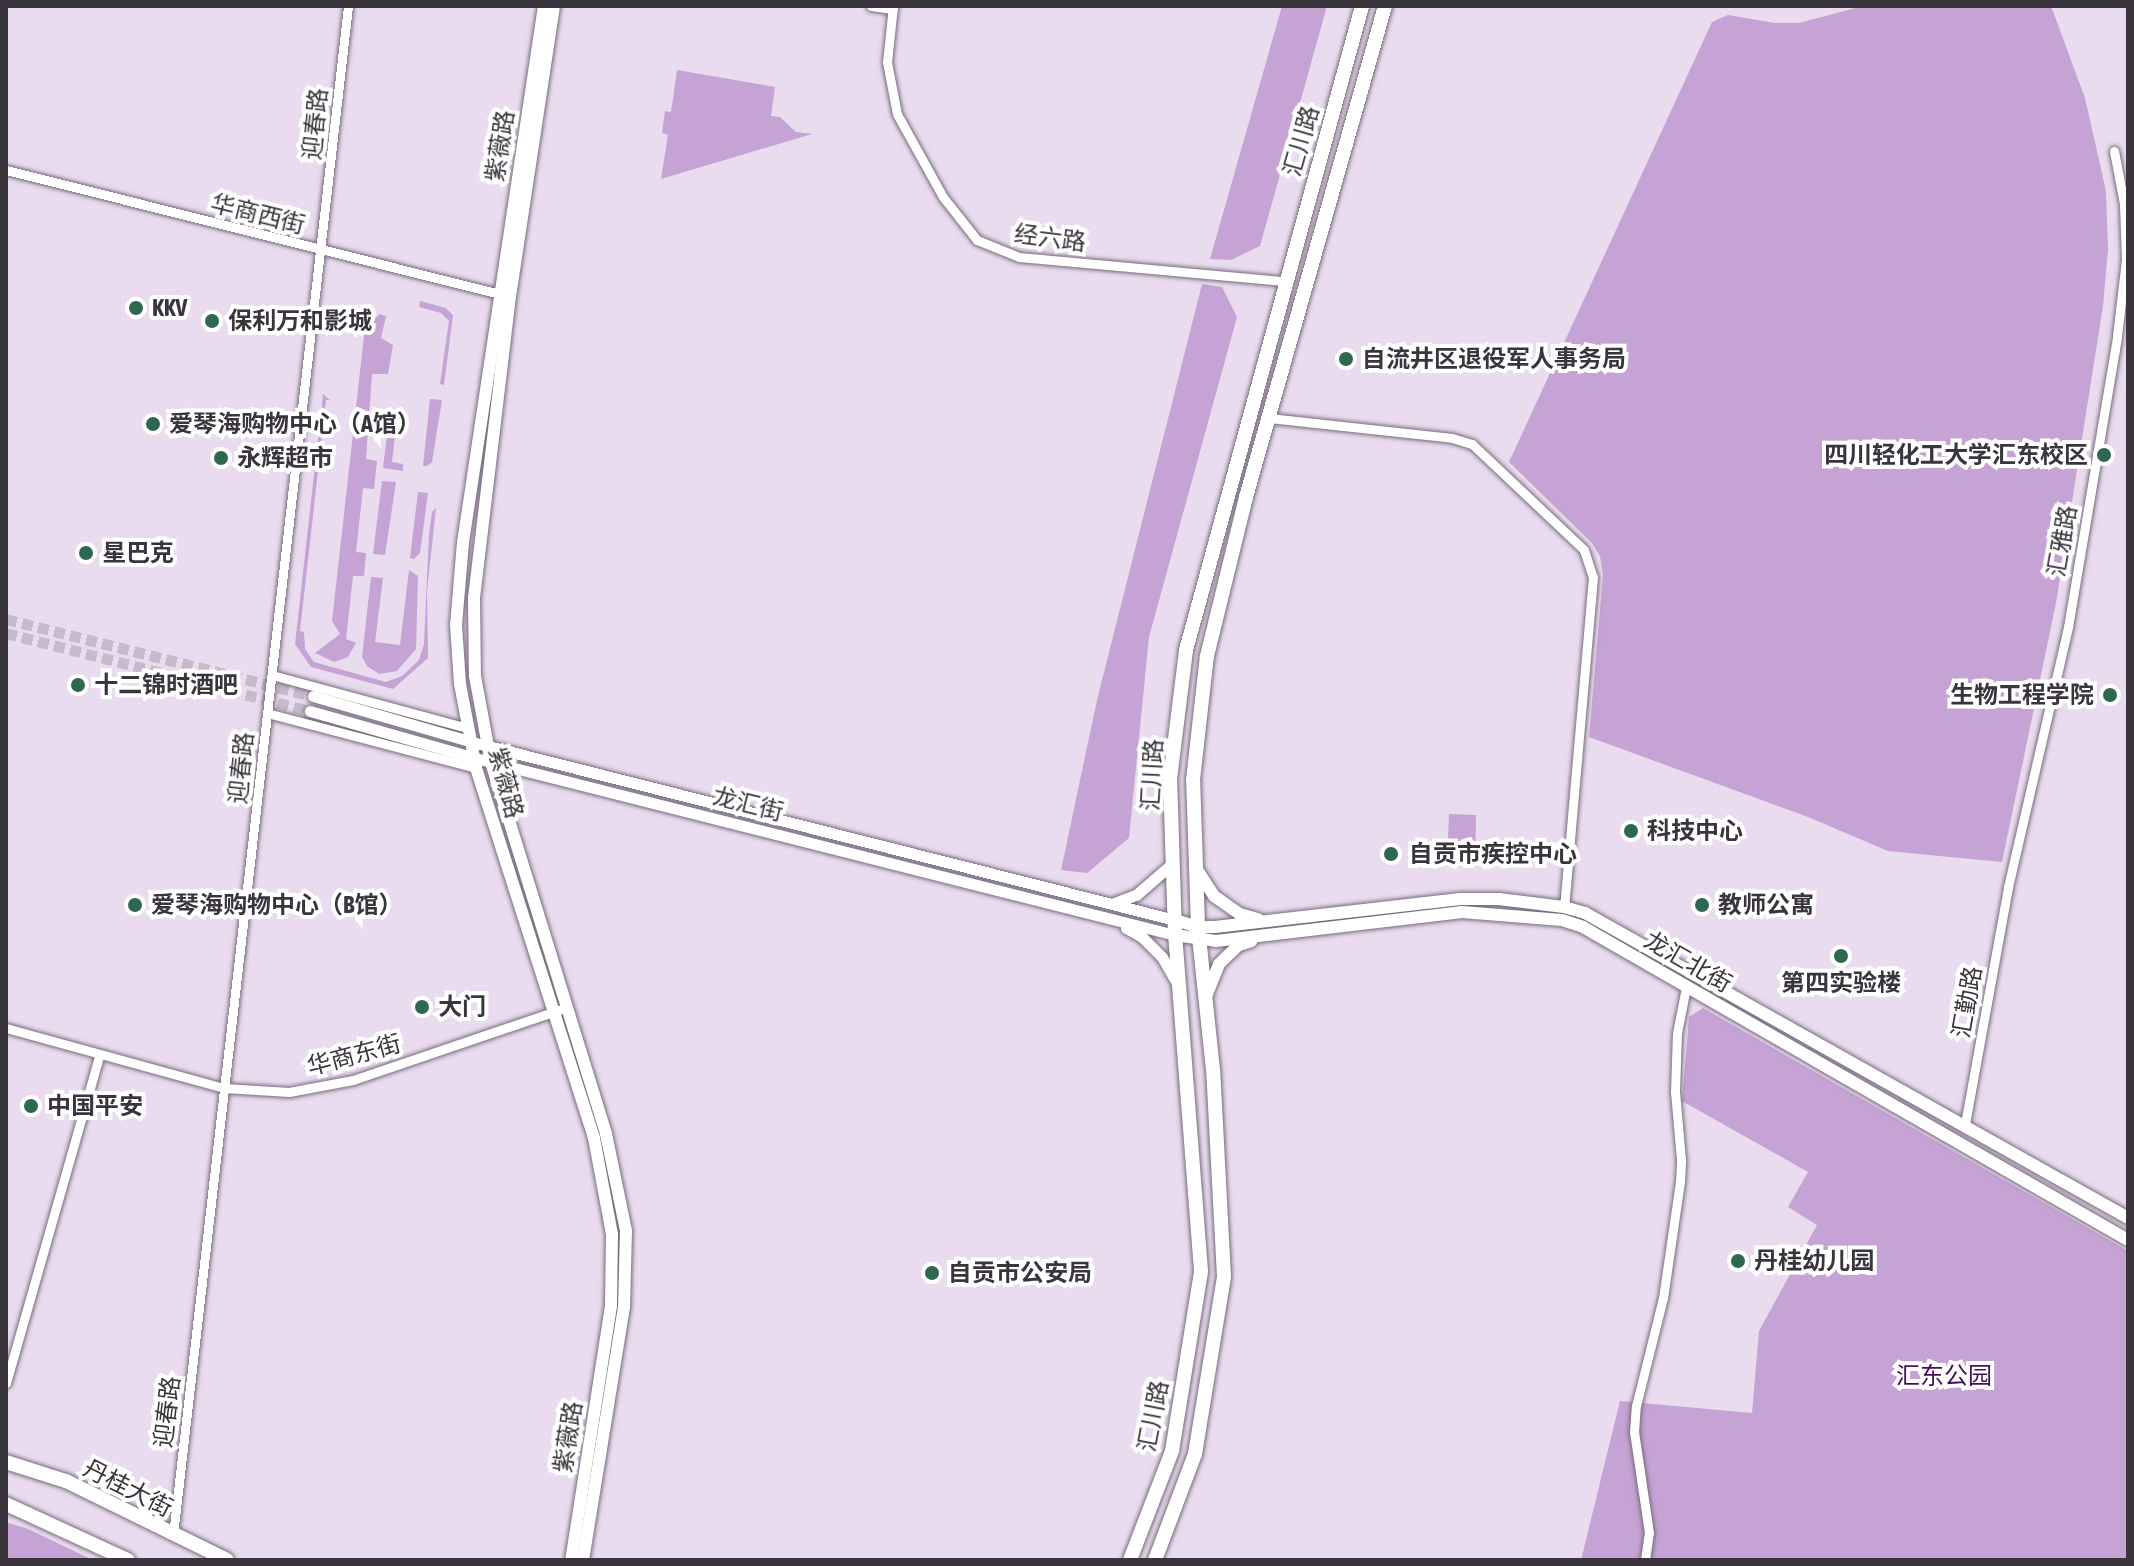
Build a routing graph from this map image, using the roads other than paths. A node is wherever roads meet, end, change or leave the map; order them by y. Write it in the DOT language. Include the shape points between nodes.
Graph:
graph roads {
  1 [pos="348,6"];
  2 [pos="544,6"];
  3 [pos="554,6"];
  4 [pos="871,6"];
  5 [pos="1362,6"];
  6 [pos="1385,6"];
  7 [pos="893,8"];
  8 [pos="2114,151"];
  9 [pos="6,170"];
  10 [pos="320,250"];
  11 [pos="1284,281"];
  12 [pos="500,294"];
  13 [pos="1269,418"];
  14 [pos="272,675"];
  15 [pos="313,696"];
  16 [pos="310,711"];
  17 [pos="267,713"];
  18 [pos="467,728"];
  19 [pos="472,742"];
  20 [pos="487,745"];
  21 [pos="491,762"];
  22 [pos="476,763"];
  23 [pos="1173,863"];
  24 [pos="1196,868"];
  25 [pos="2008,887"];
  26 [pos="1112,904"];
  27 [pos="1564,907"];
  28 [pos="1112,920"];
  29 [pos="1269,921"];
  30 [pos="1175,928"];
  31 [pos="1198,934"];
  32 [pos="1268,935"];
  33 [pos="1179,987"];
  34 [pos="1686,987"];
  35 [pos="1205,1001"];
  36 [pos="562,1010"];
  37 [pos="6,1028"];
  38 [pos="100,1054"];
  39 [pos="224,1088"];
  40 [pos="1965,1124"];
  41 [pos="2128,1218"];
  42 [pos="2128,1240"];
  43 [pos="6,1383"];
  44 [pos="6,1462"];
  45 [pos="6,1504"];
  46 [pos="173,1535"];
  47 [pos="128,1560"];
  48 [pos="227,1560"];
  49 [pos="571,1560"];
  50 [pos="583,1560"];
  51 [pos="1130,1560"];
  52 [pos="1155,1560"];
  53 [pos="1645,1560"];
  1 -- 10 [label="street, 迎春路"];
  2 -- 12 [label="main road, 紫薇路"];
  3 -- 20 [label="main road, 紫薇路" via="510,296 474,598 475,676"];
  4 -- 7 [label="street"];
  5 -- 11 [label="main road, 汇川路"];
  6 -- 13 [label="main road, 汇川路"];
  7 -- 11 [label="street, 经六路" via="887,62 897,114 943,197 977,240 1019,257"];
  8 -- 25 [label="street, 汇雅路" via="2124,204 2126,259 2117,336 2068,627"];
  9 -- 10 [label="street, 华商西街"];
  10 -- 12 [label="street, 华商西街"];
  10 -- 14 [label="street, 迎春路"];
  11 -- 23 [label="main road, 汇川路" via="1186,650 1170,779"];
  12 -- 18 [label="main road, 紫薇路" via="457,612"];
  13 -- 24 [label="main road, 汇川路" via="1207,656 1193,780"];
  13 -- 27 [label="street" via="1472,444 1584,550 1593,577"];
  14 -- 17 [label="street, 迎春路"];
  14 -- 18 [label="street"];
  15 -- 19 [label="street, 龙汇街"];
  16 -- 22 [label="street, 龙汇街"];
  17 -- 22 [label="street"];
  17 -- 39 [label="street, 迎春路"];
  18 -- 19 [label="main road, 紫薇路"];
  19 -- 20 [label="street, 龙汇街"];
  19 -- 22 [label="main road, 紫薇路"];
  20 -- 21 [label="main road, 紫薇路"];
  20 -- 26 [label="street, 龙汇街"];
  21 -- 22 [label="street, 龙汇街"];
  21 -- 28 [label="street, 龙汇街"];
  21 -- 36 [label="main road, 紫薇路"];
  22 -- 36 [label="main road, 紫薇路"];
  23 -- 26 [label="street" via="1136,895"];
  23 -- 30 [label="main road, 汇川路"];
  24 -- 29 [label="main road" via="1214,896 1240,914"];
  24 -- 31 [label="main road, 汇川路"];
  25 -- 40 [label="street, 汇勤路"];
  26 -- 30 [label="street, 龙汇街"];
  27 -- 29 [label="main road, 龙汇北街" via="1460,899"];
  27 -- 40 [label="main road, 龙汇北街" via="1644,944"];
  28 -- 30 [label="street, 龙汇街"];
  28 -- 33 [label="street" via="1142,937 1162,957"];
  29 -- 31 [label="main road, 龙汇北街"];
  30 -- 31 [label="main road, 龙汇北街"];
  30 -- 33 [label="main road, 汇川路"];
  31 -- 32 [label="main road, 龙汇北街"];
  31 -- 35 [label="main road, 汇川路"];
  32 -- 34 [label="main road, 龙汇北街" via="1462,912 1562,920"];
  32 -- 35 [label="main road" via="1239,945 1219,964"];
  33 -- 51 [label="main road, 汇川路" via="1201,1271 1172,1451"];
  34 -- 42 [label="main road, 龙汇北街"];
  34 -- 53 [label="street" via="1677,1033 1675,1092 1680,1182 1663,1298 1634,1432 1649,1533"];
  35 -- 52 [label="main road, 汇川路" via="1224,1277 1195,1454"];
  36 -- 39 [label="street, 华商东街" via="336,1085 289,1092"];
  36 -- 49 [label="main road, 紫薇路" via="612,1234 611,1306"];
  36 -- 50 [label="main road, 紫薇路" via="606,1134 626,1231 624,1307"];
  37 -- 38 [label="street, 华商东街"];
  38 -- 39 [label="street, 华商东街"];
  38 -- 43 [label="street"];
  39 -- 46 [label="street, 迎春路"];
  40 -- 41 [label="main road, 龙汇北街"];
  44 -- 46 [label="main road, 丹桂大街" via="66,1481"];
  45 -- 47 [label="main road"];
  46 -- 48 [label="main road, 丹桂大街"];
}
